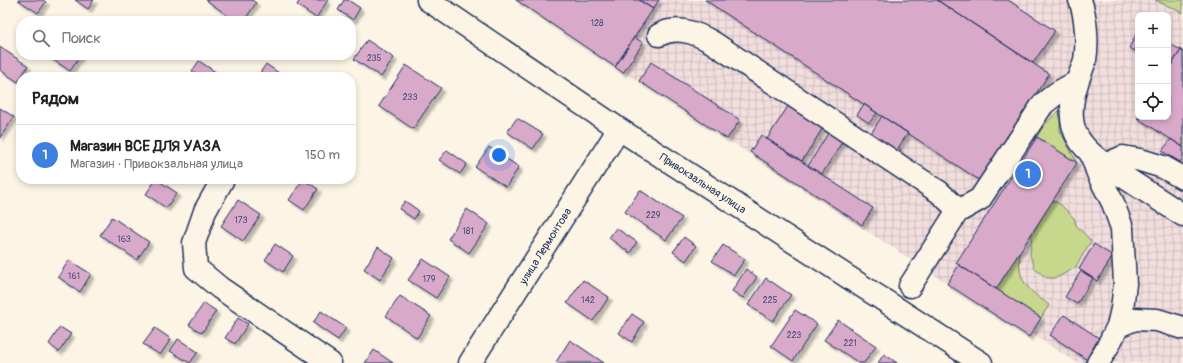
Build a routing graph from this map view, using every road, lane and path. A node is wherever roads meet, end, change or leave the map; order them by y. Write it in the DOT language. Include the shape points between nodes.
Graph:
graph roads {
  1 [pos="1080,0"];
  2 [pos="435,2"];
  3 [pos="659,34"];
  4 [pos="1077,82"];
  5 [pos="619,129"];
  6 [pos="1098,160"];
  7 [pos="1183,178"];
  8 [pos="220,184"];
  9 [pos="957,212"];
  10 [pos="1183,215"];
  11 [pos="910,286"];
  12 [pos="1118,326"];
  13 [pos="1183,328"];
  14 [pos="330,363"];
  15 [pos="470,363"];
  16 [pos="981,363"];
  17 [pos="1098,363"];
  1 -- 4 [label="street" via="1086,31 1085,60"];
  2 -- 5 [label="street, Привокзальная улица"];
  3 -- 9 [label="street" via="667,30 680,30 698,34 712,42 939,192"];
  4 -- 6 [label="street" via="1071,116 1074,132 1084,148"];
  4 -- 9 [label="street" via="1043,104 980,199"];
  5 -- 15 [label="street, улица Лермонтова"];
  5 -- 16 [label="street, Привокзальная улица"];
  6 -- 7 [label="street" via="1123,157 1140,160 1163,167"];
  6 -- 10 [label="street"];
  6 -- 12 [label="street" via="1100,176 1122,228 1125,284"];
  8 -- 14 [label="street" via="205,211 194,243 196,268 220,288"];
  9 -- 11 [label="street"];
  12 -- 13 [label="street" via="1135,319 1157,320"];
  12 -- 17 [label="street"];
}
